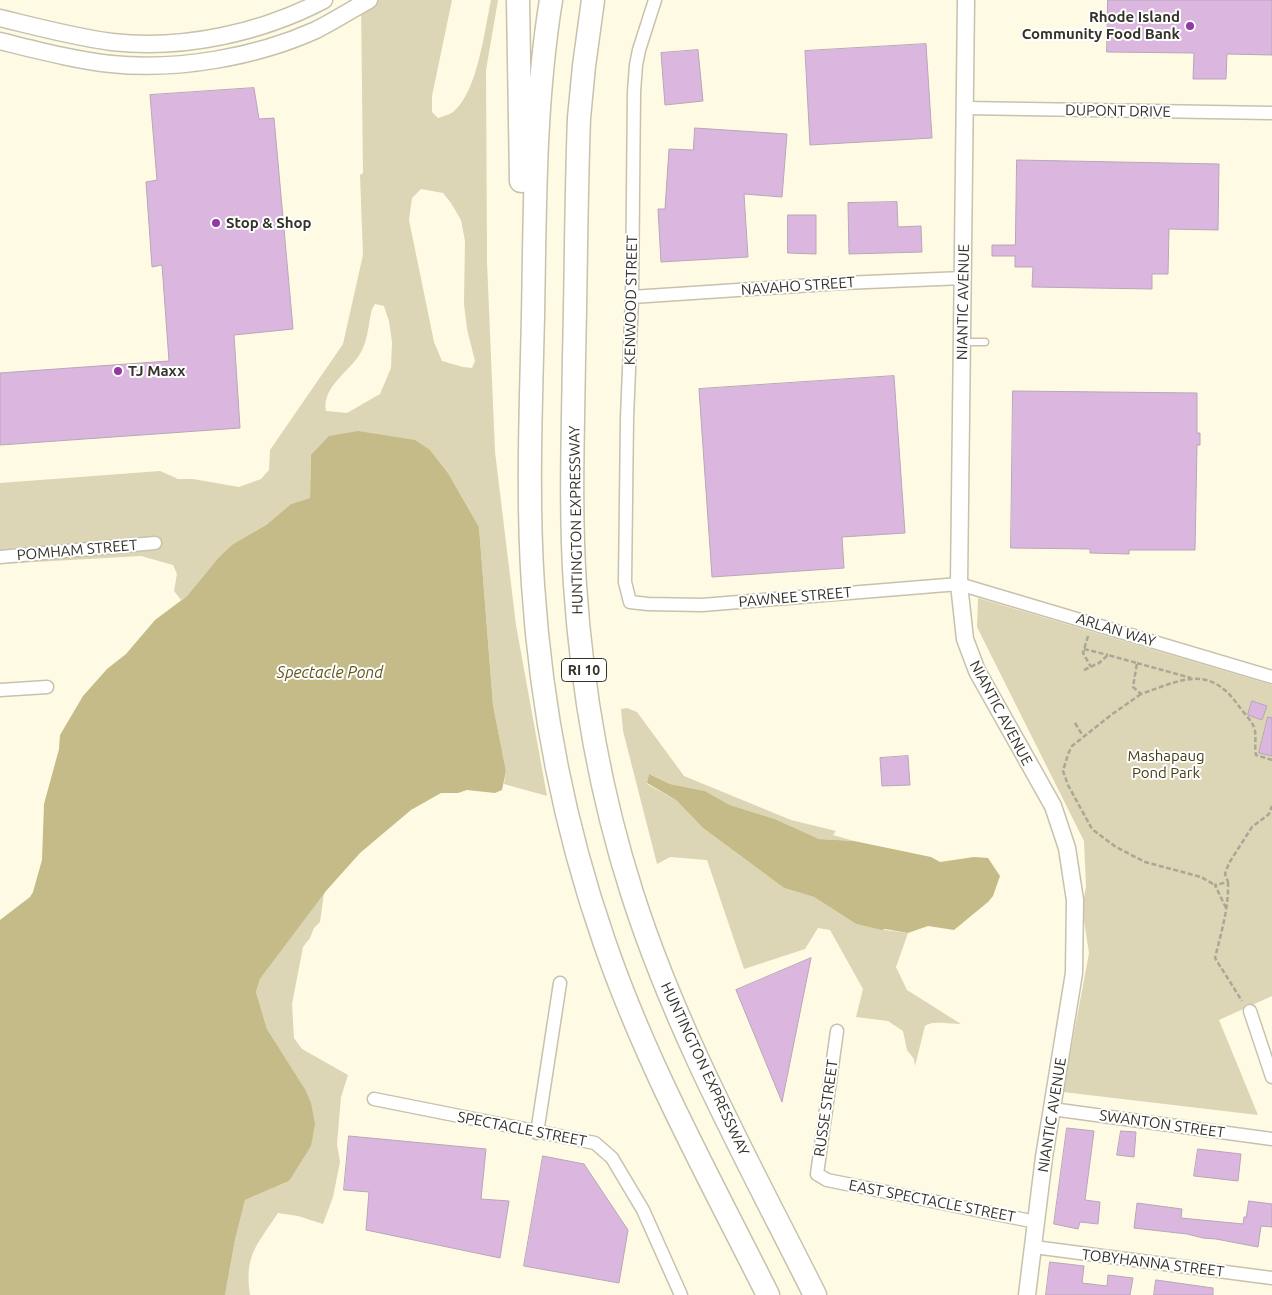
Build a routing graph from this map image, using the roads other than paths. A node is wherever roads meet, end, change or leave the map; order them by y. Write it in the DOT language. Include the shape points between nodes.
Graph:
graph roads {
  1 [pos="324,0"];
  2 [pos="369,0"];
  3 [pos="518,0"];
  4 [pos="551,0"];
  5 [pos="592,0"];
  6 [pos="655,0"];
  7 [pos="966,0"];
  8 [pos="0,18"];
  9 [pos="0,41"];
  10 [pos="964,108"];
  11 [pos="1272,113"];
  12 [pos="963,278"];
  13 [pos="632,297"];
  14 [pos="963,342"];
  15 [pos="985,342"];
  16 [pos="532,347"];
  17 [pos="155,543"];
  18 [pos="0,557"];
  19 [pos="959,584"];
  20 [pos="630,602"];
  21 [pos="1272,677"];
  22 [pos="47,687"];
  23 [pos="0,690"];
  24 [pos="560,984"];
  25 [pos="1246,1006"];
  26 [pos="837,1031"];
  27 [pos="1272,1077"];
  28 [pos="374,1099"];
  29 [pos="1052,1109"];
  30 [pos="537,1132"];
  31 [pos="1272,1139"];
  32 [pos="827,1180"];
  33 [pos="1036,1222"];
  34 [pos="1034,1247"];
  35 [pos="1272,1278"];
  36 [pos="681,1295"];
  37 [pos="768,1295"];
  38 [pos="815,1295"];
  39 [pos="1027,1295"];
  1 -- 8 [label="street" via="243,31 164,42 89,38"];
  2 -- 9 [label="street" via="314,30 276,44 226,57 176,64 113,64"];
  3 -- 16 [label="highway" via="522,220"];
  4 -- 16 [label="highway, RI 10" via="538,121"];
  5 -- 38 [label="highway, HUNTINGTON EXPRESSWAY / RI 10" via="579,135 573,481 575,586 594,740 620,850 666,988 705,1076"];
  6 -- 13 [label="street, KENWOOD STREET" via="636,65"];
  7 -- 10 [label="street, NIANTIC AVENUE"];
  10 -- 11 [label="street, DUPONT DRIVE"];
  10 -- 12 [label="street, NIANTIC AVENUE"];
  12 -- 13 [label="street, NAVAHO STREET"];
  12 -- 14 [label="street, NIANTIC AVENUE"];
  13 -- 20 [label="street, KENWOOD STREET" via="625,582"];
  14 -- 15 [label="lane"];
  14 -- 19 [label="street, NIANTIC AVENUE"];
  16 -- 37 [label="highway, RI 10" via="531,531 537,636 551,738 573,839 604,940 641,1037"];
  17 -- 18 [label="street, POMHAM STREET"];
  19 -- 20 [label="street, PAWNEE STREET" via="702,605"];
  19 -- 21 [label="street, ARLAN WAY"];
  19 -- 29 [label="street, NIANTIC AVENUE" via="965,639 976,672 1053,806 1067,848 1075,900 1074,973"];
  22 -- 23 [label="street"];
  24 -- 30 [label="street"];
  25 -- 27 [label="street"];
  26 -- 32 [label="street, RUSSE STREET" via="817,1174"];
  28 -- 30 [label="street, SPECTACLE STREET"];
  29 -- 31 [label="street, SWANTON STREET"];
  29 -- 33 [label="street, NIANTIC AVENUE"];
  30 -- 36 [label="street, SPECTACLE STREET" via="595,1143 612,1158 639,1204"];
  32 -- 33 [label="street, EAST SPECTACLE STREET"];
  33 -- 34 [label="street, NIANTIC AVENUE"];
  34 -- 35 [label="street, TOBYHANNA STREET"];
  34 -- 39 [label="street, NIANTIC AVENUE"];
}
